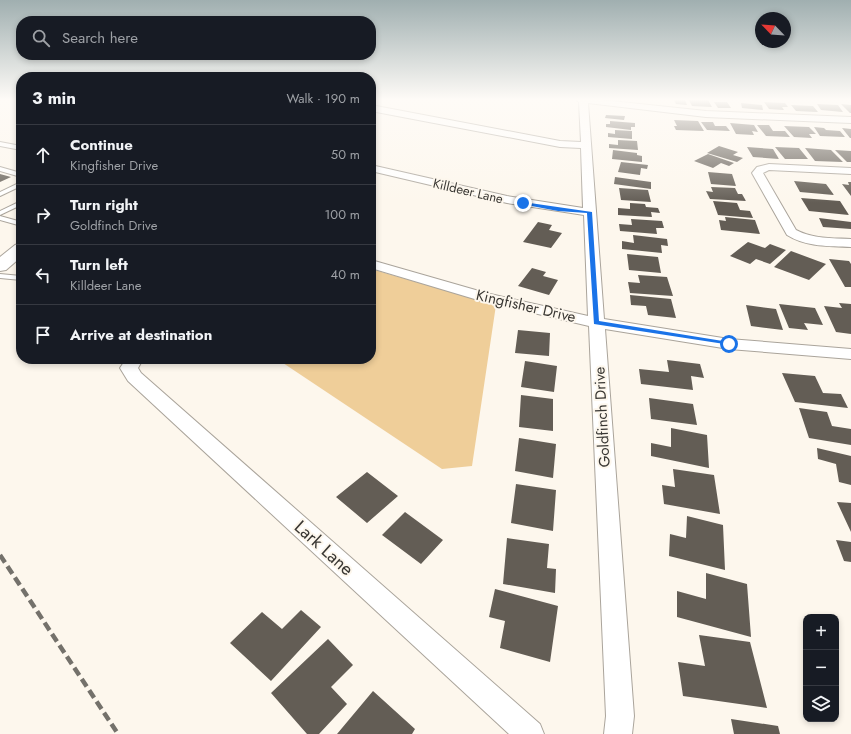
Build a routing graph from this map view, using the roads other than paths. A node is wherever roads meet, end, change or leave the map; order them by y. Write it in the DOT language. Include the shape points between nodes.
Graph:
graph roads {
  1 [pos="508,134"];
  2 [pos="585,134"];
  3 [pos="0,144"];
  4 [pos="586,145"];
  5 [pos="16,147"];
  6 [pos="0,169"];
  7 [pos="376,169"];
  8 [pos="851,171"];
  9 [pos="16,174"];
  10 [pos="16,186"];
  11 [pos="0,194"];
  12 [pos="16,205"];
  13 [pos="590,212"];
  14 [pos="0,213"];
  15 [pos="0,218"];
  16 [pos="16,222"];
  17 [pos="851,243"];
  18 [pos="16,254"];
  19 [pos="376,265"];
  20 [pos="16,267"];
  21 [pos="1,273"];
  22 [pos="16,277"];
  23 [pos="597,323"];
  24 [pos="851,354"];
  25 [pos="132,364"];
  26 [pos="530,734"];
  27 [pos="618,734"];
  1 -- 4 [label="street" via="560,144"];
  2 -- 4 [label="street, Goldfinch Drive"];
  3 -- 5 [label="lane"];
  4 -- 13 [label="street, Goldfinch Drive"];
  6 -- 9 [label="lane"];
  7 -- 13 [label="street, Killdeer Lane" via="523,203 558,210"];
  8 -- 17 [label="street" via="769,167 761,169 757,174 791,232 801,238 816,241"];
  10 -- 11 [label="lane"];
  12 -- 14 [label="lane"];
  13 -- 23 [label="street, Goldfinch Drive"];
  15 -- 16 [label="lane"];
  18 -- 21 [label="street"];
  19 -- 23 [label="street, Kingfisher Drive" via="483,297"];
  20 -- 21 [label="street"];
  21 -- 22 [label="lane"];
  23 -- 24 [label="street, Kingfisher Drive" via="729,344"];
  23 -- 27 [label="street, Goldfinch Drive" via="620,708"];
  25 -- 26 [label="street, Lark Lane" via="129,368 134,377"];
}
